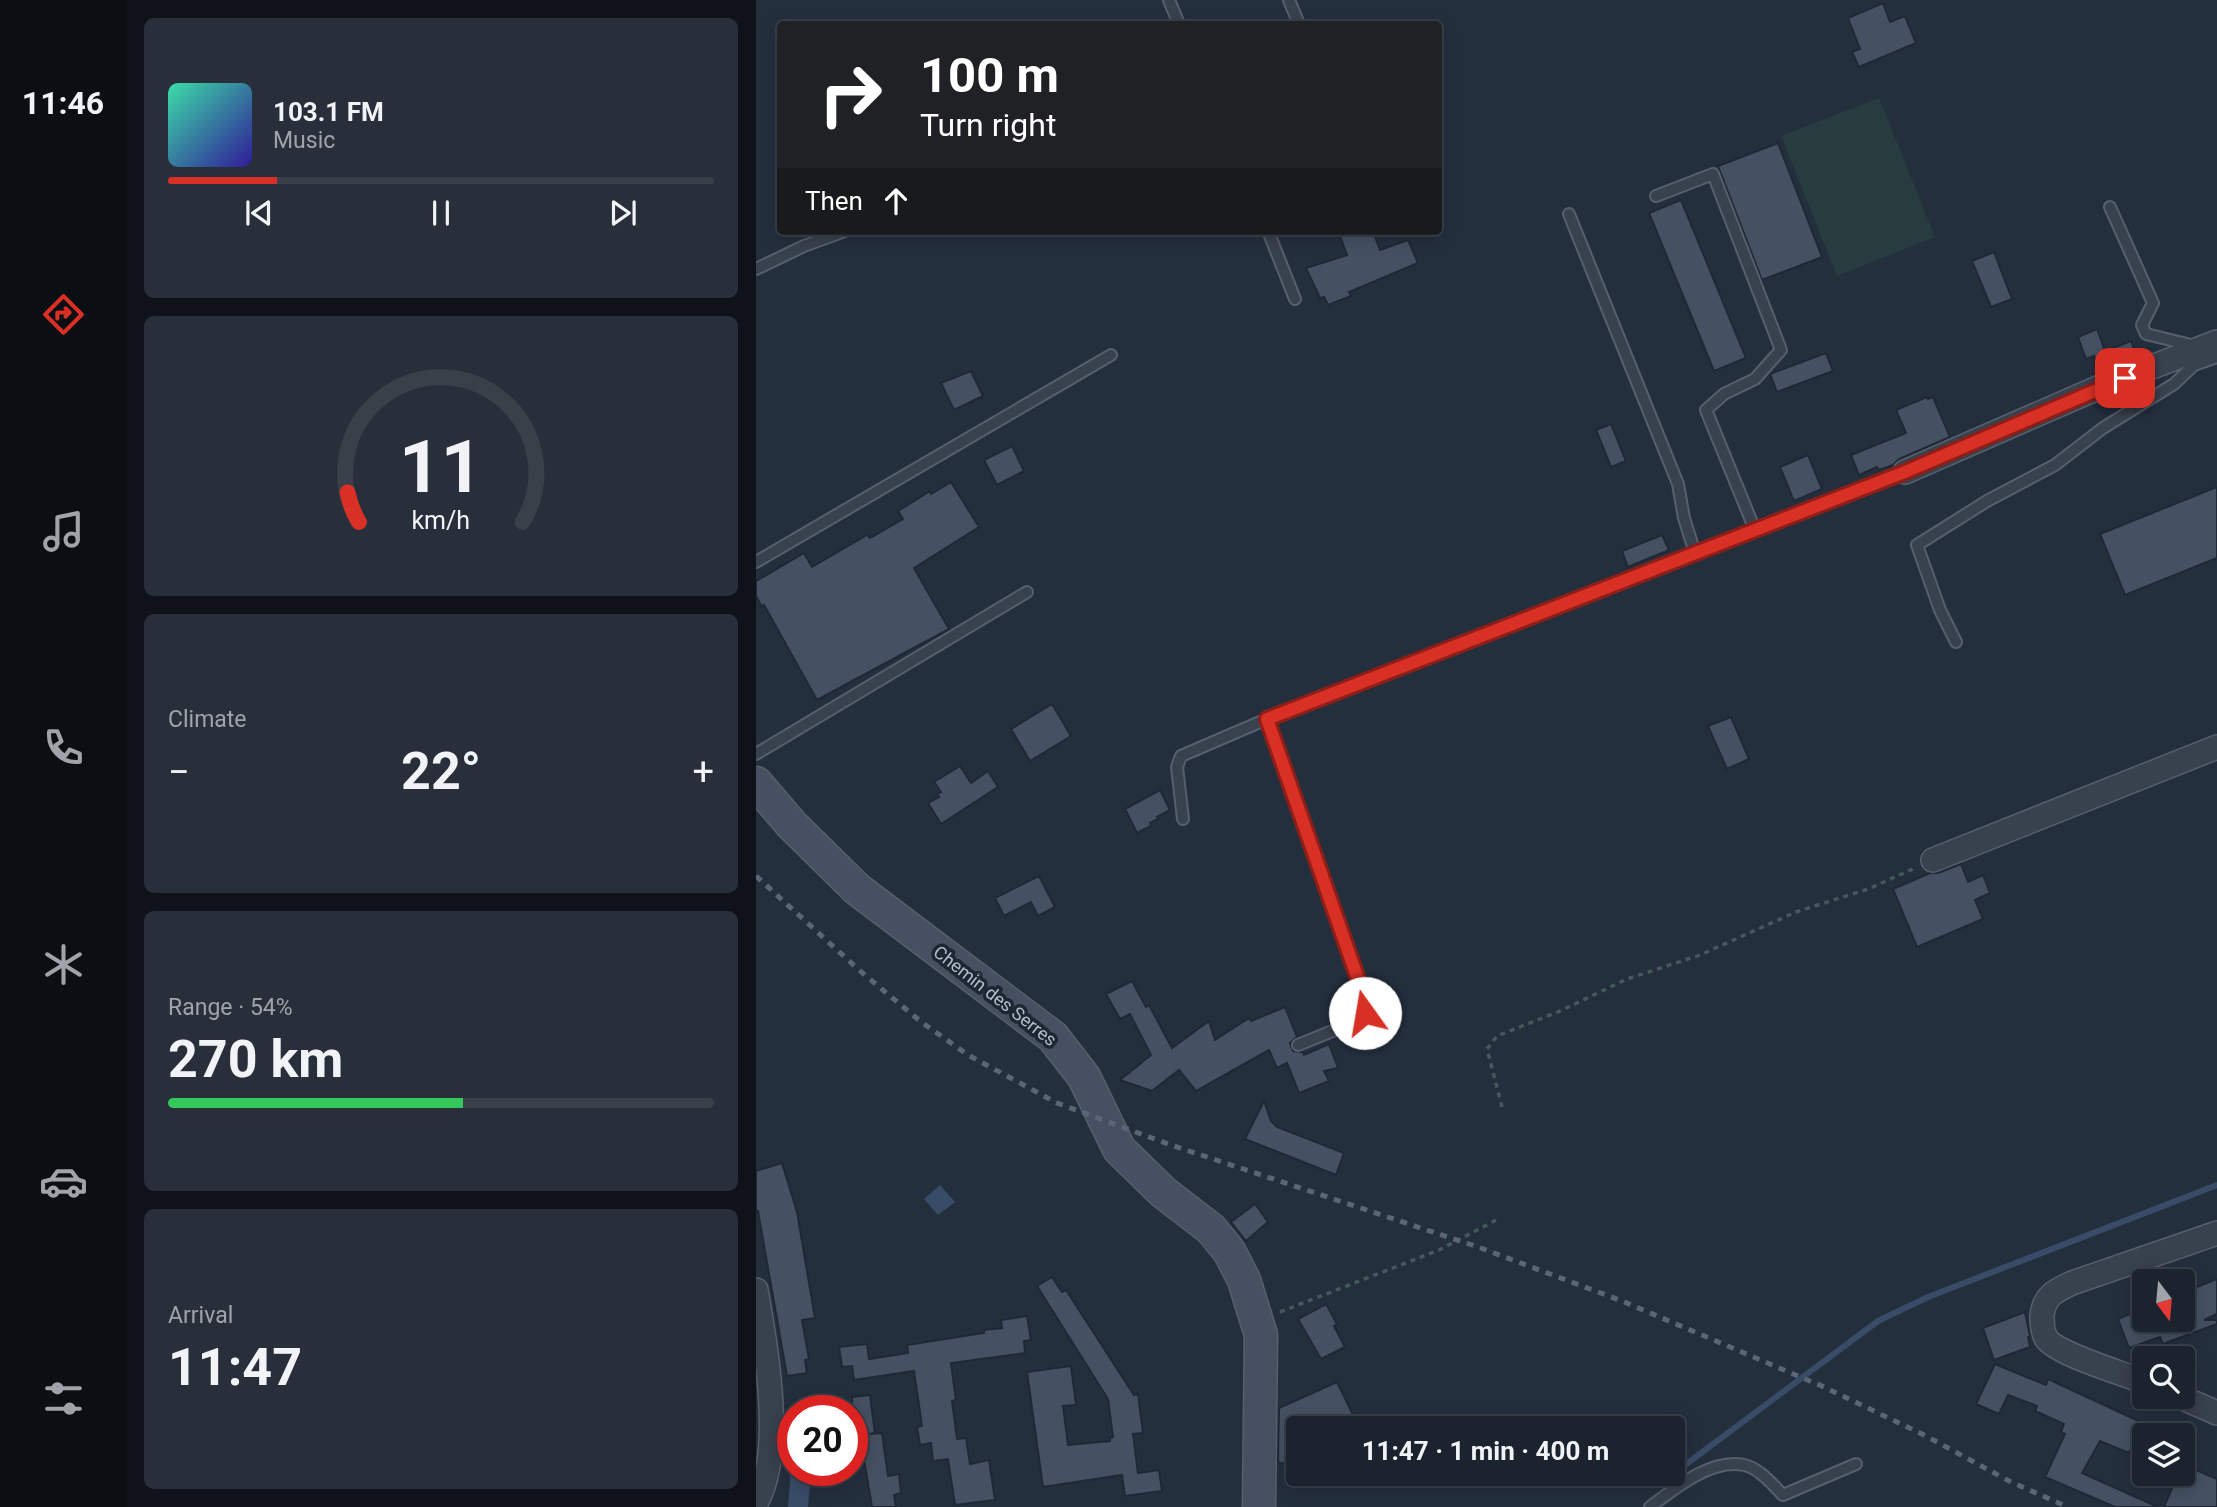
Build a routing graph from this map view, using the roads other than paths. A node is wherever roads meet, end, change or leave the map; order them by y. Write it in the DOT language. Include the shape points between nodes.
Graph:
graph roads {
  1 [pos="1169,0"];
  2 [pos="1289,0"];
  3 [pos="1178,21"];
  4 [pos="1298,21"];
  5 [pos="1656,197"];
  6 [pos="2110,207"];
  7 [pos="1569,214"];
  8 [pos="834,235"];
  9 [pos="1270,235"];
  10 [pos="756,269"];
  11 [pos="1296,299"];
  12 [pos="2212,349"];
  13 [pos="1111,355"];
  14 [pos="1905,472"];
  15 [pos="1755,530"];
  16 [pos="1695,553"];
  17 [pos="756,562"];
  18 [pos="1027,592"];
  19 [pos="1956,642"];
  20 [pos="1267,719"];
  21 [pos="2217,747"];
  22 [pos="756,754"];
  23 [pos="756,783"];
  24 [pos="1183,819"];
  25 [pos="1933,860"];
  26 [pos="1298,1045"];
  27 [pos="2217,1233"];
  28 [pos="756,1290"];
  29 [pos="2132,1377"];
  30 [pos="2195,1403"];
  31 [pos="2217,1413"];
  32 [pos="1856,1464"];
  33 [pos="1783,1495"];
  34 [pos="756,1503"];
  35 [pos="1259,1507"];
  36 [pos="1650,1507"];
  37 [pos="1788,1507"];
  1 -- 3 [label="lane"];
  2 -- 4 [label="lane"];
  5 -- 15 [label="lane" via="1713,174 1782,351 1755,379 1724,394 1706,410"];
  6 -- 12 [label="lane" via="2153,303 2142,325 2146,334"];
  7 -- 16 [label="lane" via="1678,484"];
  8 -- 10 [label="lane"];
  9 -- 11 [label="lane"];
  12 -- 14 [label="street" via="2100,387"];
  12 -- 19 [label="lane" via="2174,384 2103,428 2055,465 1917,545"];
  13 -- 17 [label="lane"];
  14 -- 15 [label="lane"];
  15 -- 16 [label="lane"];
  16 -- 20 [label="lane"];
  18 -- 22 [label="lane"];
  20 -- 24 [label="lane" via="1181,756 1177,767"];
  20 -- 26 [label="lane" via="1366,1002 1365,1013 1357,1021"];
  21 -- 25 [label="street"];
  23 -- 35 [label="street, Chemin des Serres" via="857,889 1053,1037 1084,1077 1119,1150 1211,1229 1229,1251 1258,1319 1262,1348"];
  27 -- 29 [label="street" via="2052,1292 2044,1306 2045,1337 2059,1349"];
  28 -- 34 [label="street" via="771,1384 765,1488"];
  30 -- 31 [label="street"];
  32 -- 33 [label="lane"];
  33 -- 36 [label="lane" via="1766,1477 1744,1465 1722,1466 1690,1477"];
  33 -- 37 [label="lane"];
}
